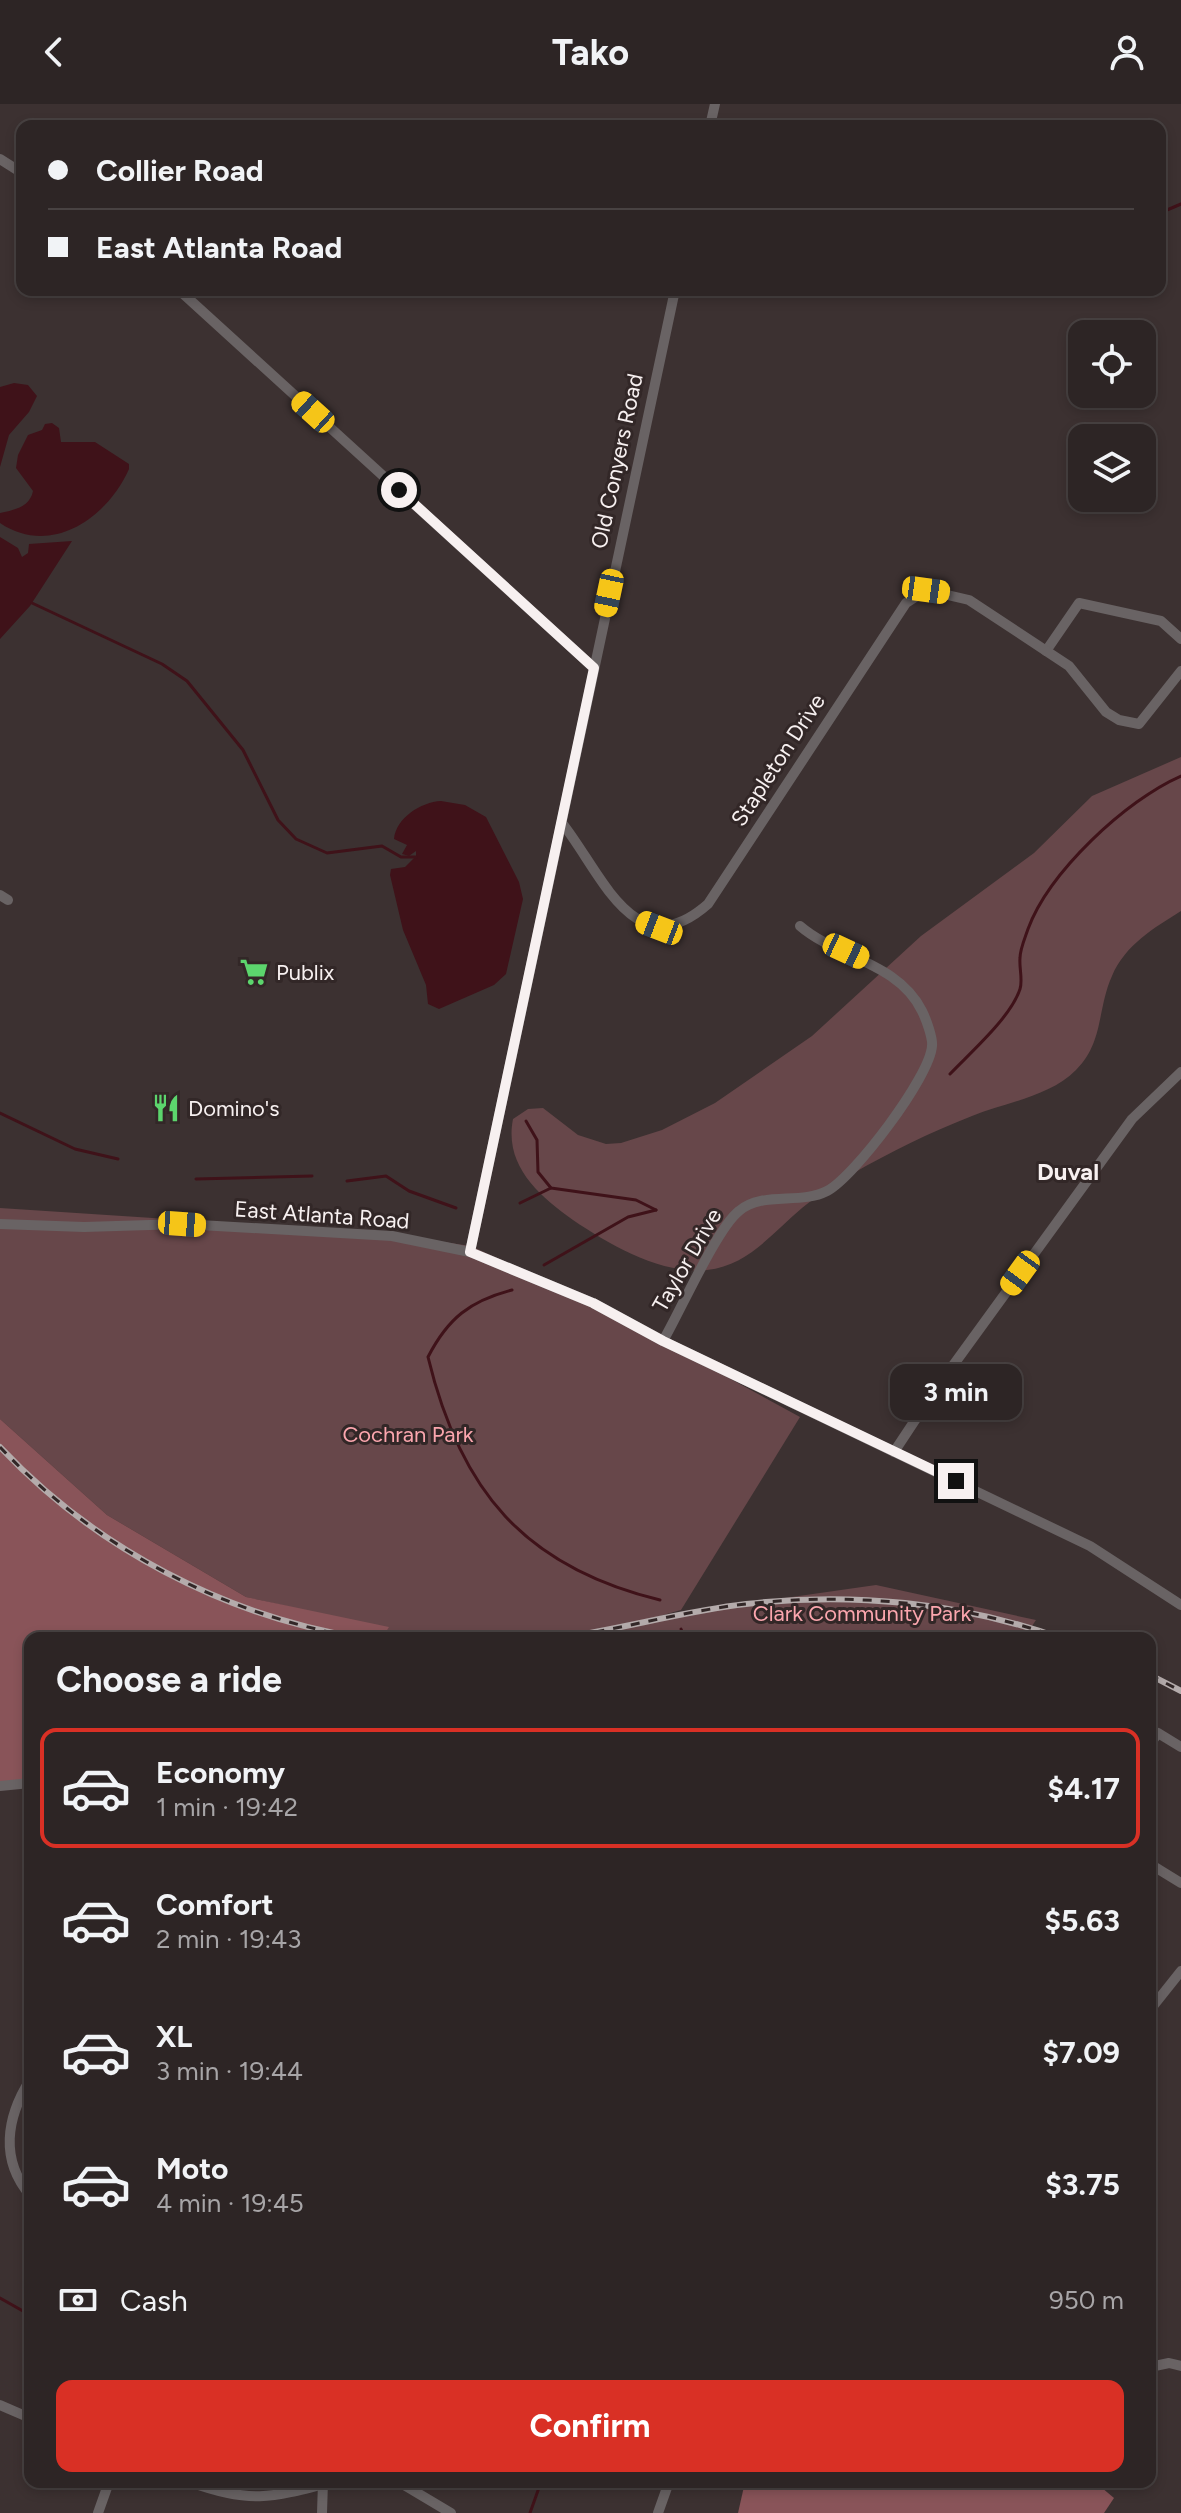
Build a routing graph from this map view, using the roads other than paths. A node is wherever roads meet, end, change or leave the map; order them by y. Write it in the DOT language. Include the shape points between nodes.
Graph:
graph roads {
  1 [pos="186,296"];
  2 [pos="674,296"];
  3 [pos="1181,639"];
  4 [pos="1046,651"];
  5 [pos="594,668"];
  6 [pos="1181,671"];
  7 [pos="562,823"];
  8 [pos="800,926"];
  9 [pos="1181,1072"];
  10 [pos="0,1224"];
  11 [pos="470,1252"];
  12 [pos="663,1341"];
  13 [pos="894,1452"];
  14 [pos="1181,1605"];
  15 [pos="1156,1736"];
  16 [pos="1181,1747"];
  17 [pos="24,1784"];
  18 [pos="0,1786"];
  19 [pos="1156,1868"];
  20 [pos="1181,1883"];
  21 [pos="1181,1971"];
  22 [pos="1156,2002"];
  23 [pos="24,2091"];
  24 [pos="5,2168"];
  25 [pos="24,2189"];
  26 [pos="1156,2366"];
  27 [pos="1181,2366"];
  28 [pos="0,2405"];
  29 [pos="24,2415"];
  30 [pos="107,2488"];
  31 [pos="210,2488"];
  32 [pos="306,2488"];
  33 [pos="325,2488"];
  34 [pos="409,2488"];
  35 [pos="667,2488"];
  36 [pos="98,2513"];
  37 [pos="322,2513"];
  38 [pos="451,2513"];
  39 [pos="658,2513"];
  1 -- 5 [label="street"];
  2 -- 5 [label="street, Old Conyers Road"];
  3 -- 4 [label="street" via="1161,621 1079,603"];
  4 -- 6 [label="street, Stapleton Drive" via="1069,666 1106,712 1129,723 1143,720"];
  4 -- 7 [label="street, Stapleton Drive" via="969,600 926,590 906,603 708,904 688,922 659,928 622,909"];
  5 -- 7 [label="street, Old Conyers Road"];
  7 -- 11 [label="street, Old Conyers Road"];
  8 -- 12 [label="street, Taylor Drive" via="815,939 893,978 922,1010 933,1045 919,1079 866,1156 839,1182 808,1198 739,1210 722,1231"];
  9 -- 13 [label="street" via="1132,1119"];
  10 -- 11 [label="street, East Atlanta Road" via="182,1224 392,1236"];
  11 -- 12 [label="street, East Atlanta Road" via="593,1303"];
  12 -- 13 [label="street, East Atlanta Road"];
  13 -- 14 [label="street, East Atlanta Road" via="1090,1546"];
  15 -- 16 [label="street"];
  17 -- 18 [label="street"];
  19 -- 20 [label="street"];
  21 -- 22 [label="street"];
  23 -- 24 [label="street" via="10,2117"];
  24 -- 25 [label="street"];
  26 -- 27 [label="street"];
  28 -- 29 [label="street"];
  30 -- 36 [label="street"];
  31 -- 32 [label="street" via="243,2498"];
  33 -- 37 [label="street"];
  34 -- 38 [label="street"];
  35 -- 39 [label="street"];
}
